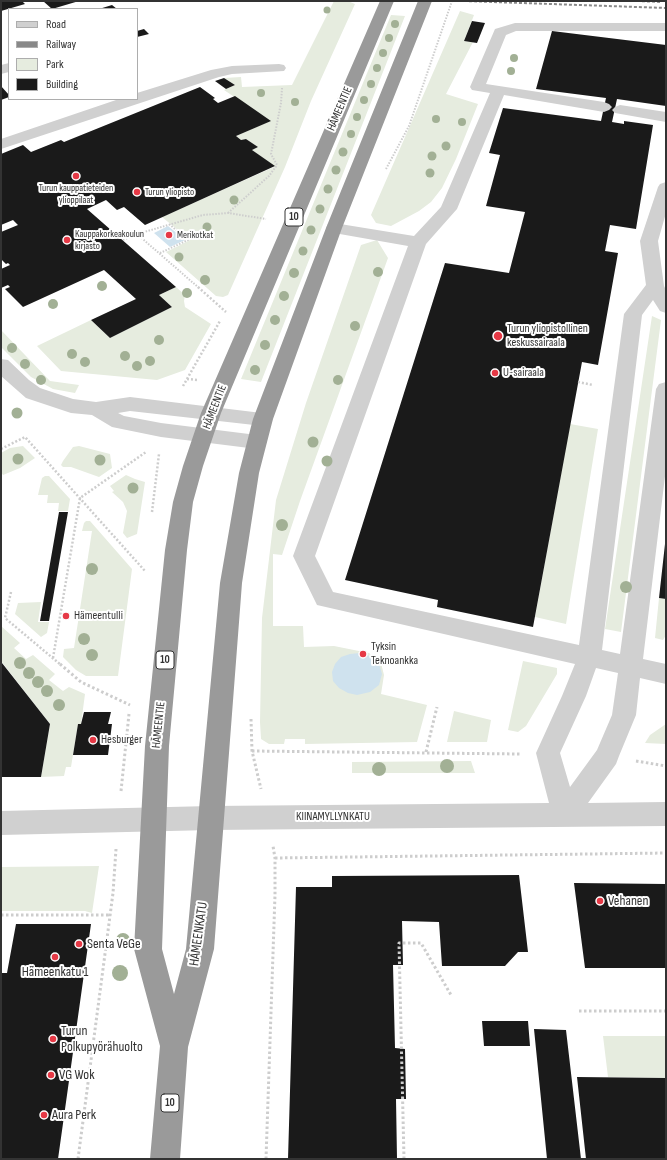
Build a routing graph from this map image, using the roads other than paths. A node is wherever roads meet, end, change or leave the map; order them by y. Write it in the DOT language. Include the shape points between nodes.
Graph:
graph roads {
  1 [pos="387,1"];
  2 [pos="425,1"];
  3 [pos="666,28"];
  4 [pos="279,68"];
  5 [pos="500,90"];
  6 [pos="138,98"];
  7 [pos="131,100"];
  8 [pos="604,107"];
  9 [pos="620,110"];
  10 [pos="666,117"];
  11 [pos="1,144"];
  12 [pos="666,187"];
  13 [pos="334,228"];
  14 [pos="418,242"];
  15 [pos="655,286"];
  16 [pos="666,307"];
  17 [pos="1,365"];
  18 [pos="666,389"];
  19 [pos="96,409"];
  20 [pos="211,413"];
  21 [pos="263,419"];
  22 [pos="204,436"];
  23 [pos="257,442"];
  24 [pos="588,657"];
  25 [pos="631,666"];
  26 [pos="666,674"];
  27 [pos="666,814"];
  28 [pos="565,815"];
  29 [pos="211,818"];
  30 [pos="153,819"];
  31 [pos="1,823"];
  32 [pos="174,1047"];
  33 [pos="165,1159"];
  1 -- 20 [label="highway, HÄMEENTIE / 10"];
  2 -- 13 [label="highway, 10"];
  3 -- 5 [label="street" via="515,27 500,32 477,87"];
  4 -- 6 [label="street" via="216,73"];
  5 -- 8 [label="street"];
  5 -- 14 [label="street" via="449,209"];
  7 -- 11 [label="street"];
  9 -- 10 [label="street"];
  12 -- 15 [label="street" via="649,241"];
  13 -- 14 [label="street"];
  13 -- 21 [label="highway, 10"];
  14 -- 24 [label="street" via="304,556 325,599"];
  15 -- 16 [label="street"];
  15 -- 24 [label="street" via="632,314"];
  17 -- 19 [label="street" via="33,393 71,406"];
  18 -- 25 [label="street"];
  19 -- 20 [label="street" via="130,404"];
  19 -- 22 [label="street" via="119,422"];
  20 -- 21 [label="street"];
  20 -- 22 [label="highway, HÄMEENTIE / 10"];
  21 -- 23 [label="highway, 10"];
  22 -- 23 [label="street"];
  22 -- 30 [label="highway, HÄMEENTIE / 10" via="184,502 176,550 157,746"];
  23 -- 29 [label="highway, 10" via="241,515 231,583"];
  24 -- 25 [label="street"];
  24 -- 28 [label="street" via="574,696 548,753"];
  25 -- 26 [label="street"];
  25 -- 28 [label="street" via="624,715 607,756"];
  27 -- 28 [label="street, KIINAMYLLYNKATU"];
  28 -- 29 [label="street, KIINAMYLLYNKATU"];
  29 -- 30 [label="street, KIINAMYLLYNKATU"];
  29 -- 32 [label="highway, HÄMEENKATU / 10" via="200,949"];
  30 -- 31 [label="street, KIINAMYLLYNKATU"];
  30 -- 32 [label="highway, HÄMEENKATU / 10" via="148,949"];
  32 -- 33 [label="highway, HÄMEENKATU / 10"];
}
